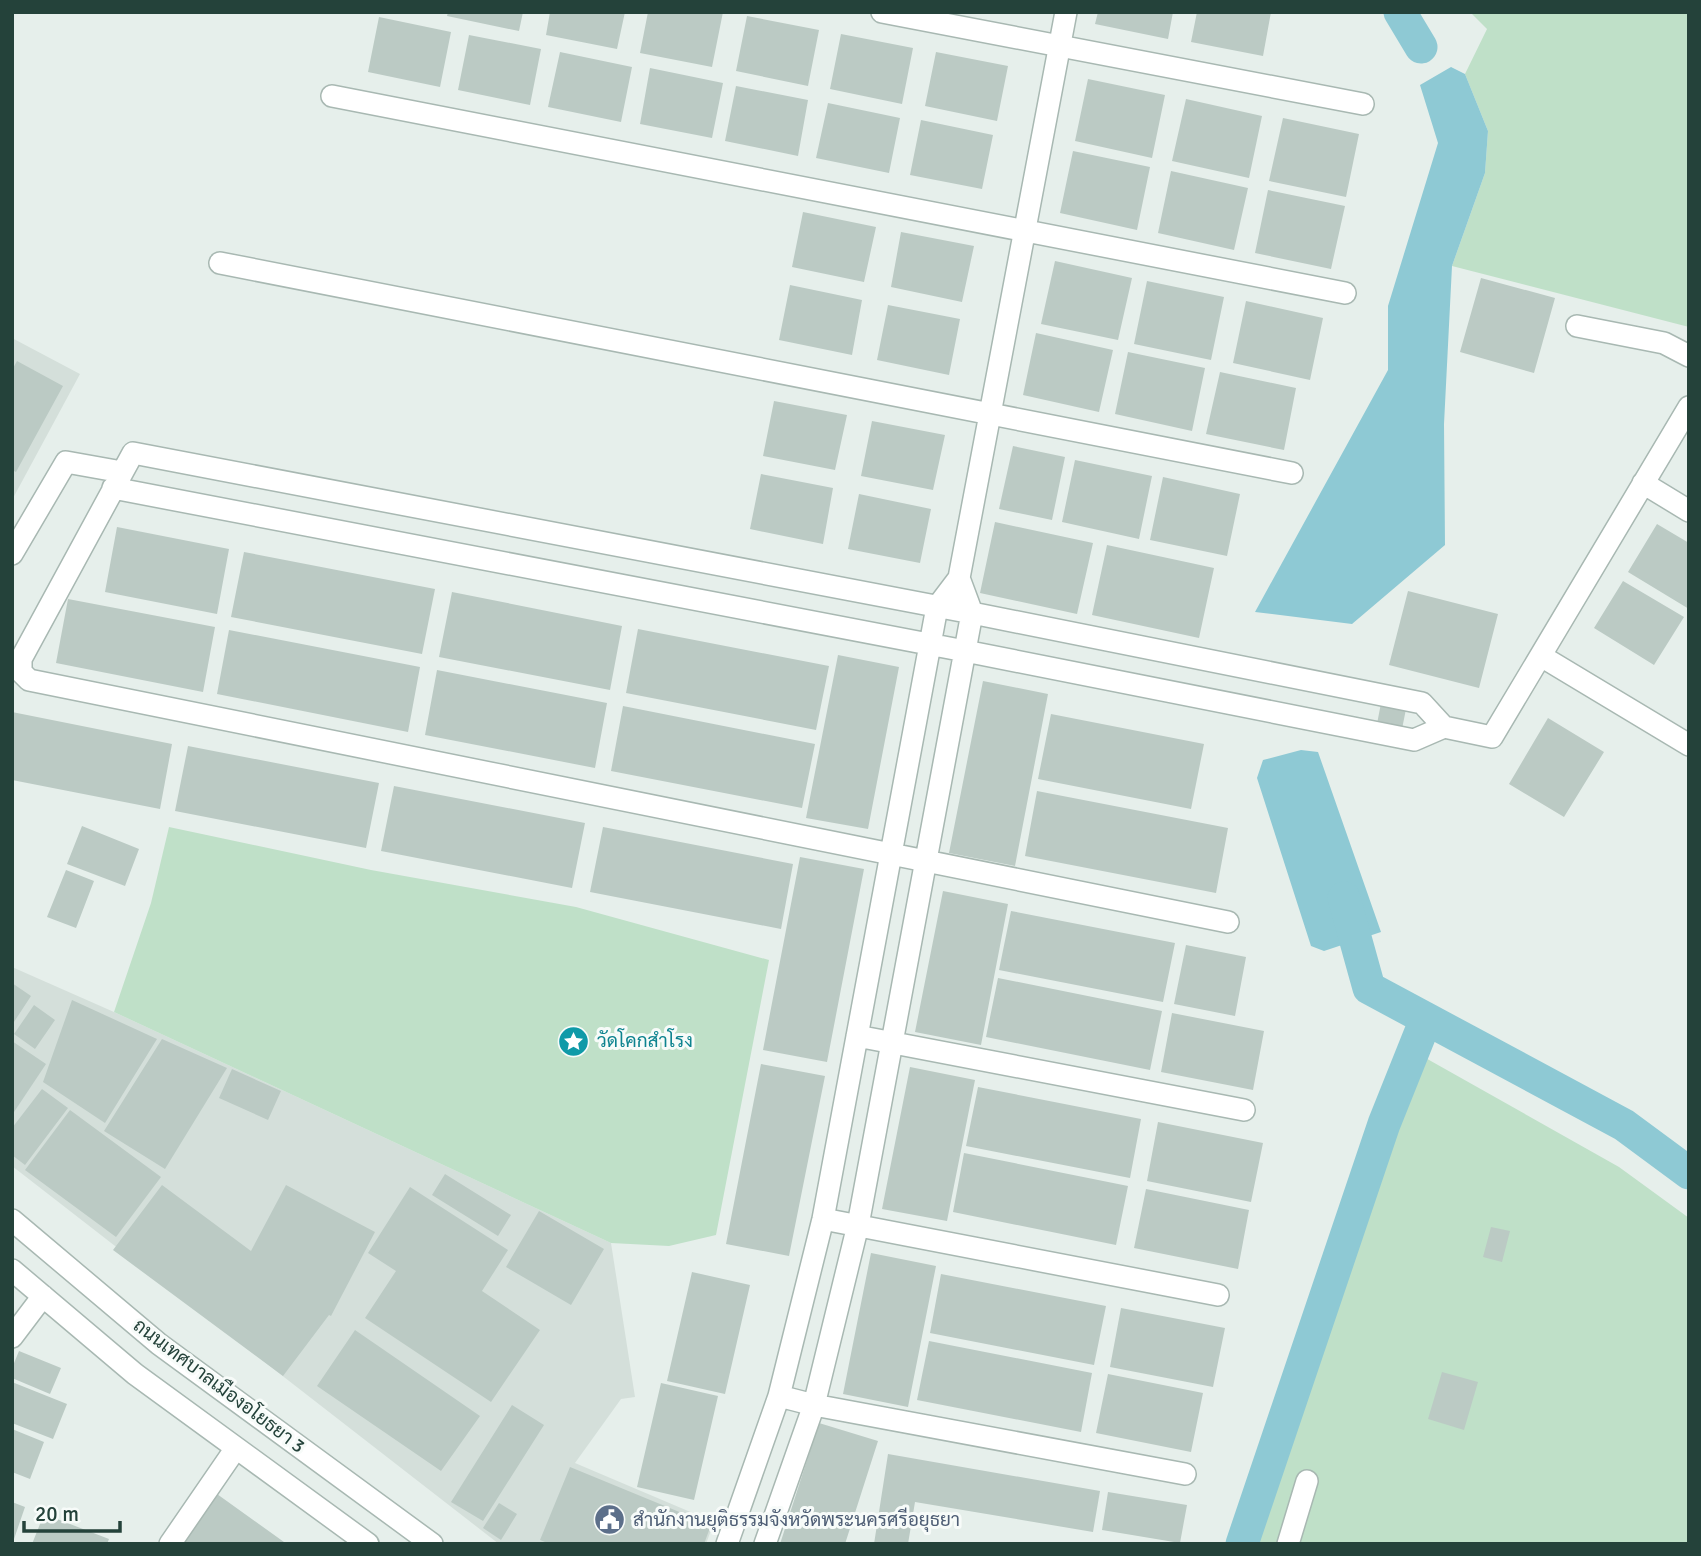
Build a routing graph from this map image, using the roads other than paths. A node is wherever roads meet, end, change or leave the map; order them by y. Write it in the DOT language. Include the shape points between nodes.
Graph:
graph roads {
  1 [pos="882,12"];
  2 [pos="1066,12"];
  3 [pos="1059,46"];
  4 [pos="332,96"];
  5 [pos="1363,104"];
  6 [pos="1024,231"];
  7 [pos="220,263"];
  8 [pos="1345,293"];
  9 [pos="1577,327"];
  10 [pos="1689,356"];
  11 [pos="1689,407"];
  12 [pos="990,414"];
  13 [pos="1292,473"];
  14 [pos="118,480"];
  15 [pos="282,482"];
  16 [pos="1643,483"];
  17 [pos="382,501"];
  18 [pos="1689,511"];
  19 [pos="275,519"];
  20 [pos="486,520"];
  21 [pos="375,538"];
  22 [pos="583,539"];
  23 [pos="12,554"];
  24 [pos="678,557"];
  25 [pos="479,558"];
  26 [pos="779,576"];
  27 [pos="576,577"];
  28 [pos="959,578"];
  29 [pos="671,594"];
  30 [pos="937,607"];
  31 [pos="972,613"];
  32 [pos="772,614"];
  33 [pos="1064,631"];
  34 [pos="930,644"];
  35 [pos="1134,645"];
  36 [pos="965,651"];
  37 [pos="1541,656"];
  38 [pos="1205,660"];
  39 [pos="1056,669"];
  40 [pos="1289,676"];
  41 [pos="1127,683"];
  42 [pos="1365,691"];
  43 [pos="1198,696"];
  44 [pos="1282,714"];
  45 [pos="1444,727"];
  46 [pos="1358,729"];
  47 [pos="1689,746"];
  48 [pos="908,762"];
  49 [pos="943,769"];
  50 [pos="890,855"];
  51 [pos="926,862"];
  52 [pos="1228,922"];
  53 [pos="873,948"];
  54 [pos="908,955"];
  55 [pos="857,1036"];
  56 [pos="892,1042"];
  57 [pos="1244,1110"];
  58 [pos="840,1128"];
  59 [pos="875,1135"];
  60 [pos="823,1219"];
  61 [pos="12,1220"];
  62 [pos="858,1225"];
  63 [pos="12,1270"];
  64 [pos="1218,1295"];
  65 [pos="43,1296"];
  66 [pos="801,1306"];
  67 [pos="836,1315"];
  68 [pos="12,1337"];
  69 [pos="779,1396"];
  70 [pos="814,1405"];
  71 [pos="236,1448"];
  72 [pos="1185,1474"];
  73 [pos="750,1478"];
  74 [pos="1307,1481"];
  75 [pos="784,1490"];
  76 [pos="170,1544"];
  77 [pos="368,1544"];
  78 [pos="432,1544"];
  79 [pos="727,1544"];
  80 [pos="765,1544"];
  81 [pos="1288,1544"];
  1 -- 3 [label="street"];
  2 -- 3 [label="street"];
  3 -- 5 [label="street"];
  3 -- 6 [label="street"];
  4 -- 6 [label="street"];
  6 -- 8 [label="street"];
  6 -- 12 [label="street"];
  7 -- 12 [label="street"];
  9 -- 10 [label="street" via="1664,343"];
  11 -- 16 [label="street"];
  12 -- 13 [label="street"];
  12 -- 28 [label="street"];
  14 -- 15 [label="street" via="133,453"];
  14 -- 19 [label="street"];
  14 -- 23 [label="street" via="66,462"];
  14 -- 50 [label="street" via="21,659 21,672 29,680"];
  15 -- 17 [label="street"];
  15 -- 19 [label="street"];
  16 -- 18 [label="street"];
  16 -- 37 [label="street"];
  17 -- 20 [label="street"];
  17 -- 21 [label="street"];
  19 -- 21 [label="street"];
  20 -- 22 [label="street"];
  20 -- 25 [label="street"];
  21 -- 25 [label="street"];
  22 -- 24 [label="street"];
  22 -- 27 [label="street"];
  24 -- 26 [label="street"];
  24 -- 29 [label="street"];
  25 -- 27 [label="street"];
  26 -- 30 [label="street"];
  26 -- 32 [label="street"];
  27 -- 29 [label="street"];
  28 -- 30 [label="street"];
  28 -- 31 [label="street"];
  29 -- 32 [label="street"];
  30 -- 31 [label="street"];
  30 -- 34 [label="street"];
  31 -- 33 [label="street"];
  31 -- 36 [label="street"];
  32 -- 34 [label="street"];
  33 -- 35 [label="street"];
  33 -- 39 [label="street"];
  34 -- 36 [label="street"];
  34 -- 48 [label="street"];
  35 -- 38 [label="street"];
  35 -- 41 [label="street"];
  36 -- 39 [label="street"];
  36 -- 49 [label="street"];
  37 -- 45 [label="street" via="1492,737"];
  37 -- 47 [label="street"];
  38 -- 40 [label="street"];
  38 -- 43 [label="street"];
  39 -- 41 [label="street"];
  40 -- 42 [label="street"];
  40 -- 44 [label="street"];
  41 -- 43 [label="street"];
  42 -- 45 [label="street" via="1422,703"];
  42 -- 46 [label="street"];
  43 -- 44 [label="street"];
  44 -- 46 [label="street"];
  45 -- 46 [label="street" via="1414,740"];
  48 -- 49 [label="street"];
  48 -- 50 [label="street"];
  49 -- 51 [label="street"];
  50 -- 51 [label="street"];
  50 -- 53 [label="street"];
  51 -- 52 [label="street"];
  51 -- 54 [label="street"];
  53 -- 54 [label="street"];
  53 -- 55 [label="street"];
  54 -- 56 [label="street"];
  55 -- 56 [label="street"];
  55 -- 58 [label="street"];
  56 -- 57 [label="street"];
  56 -- 59 [label="street"];
  58 -- 59 [label="street"];
  58 -- 60 [label="street"];
  59 -- 62 [label="street"];
  60 -- 62 [label="street"];
  60 -- 66 [label="street"];
  61 -- 78 [label="street, ถนนเทศบาลเมืองอโยธยา 3" via="159,1344"];
  62 -- 64 [label="street"];
  62 -- 67 [label="street"];
  63 -- 65 [label="street, ถนนเทศบาลเมืองอโยธยา 3"];
  65 -- 68 [label="street"];
  65 -- 71 [label="street, ถนนเทศบาลเมืองอโยธยา 3" via="135,1374"];
  66 -- 67 [label="street"];
  66 -- 69 [label="street"];
  67 -- 70 [label="street"];
  69 -- 70 [label="street"];
  69 -- 73 [label="street"];
  70 -- 72 [label="street"];
  70 -- 75 [label="street"];
  71 -- 76 [label="street"];
  71 -- 77 [label="street, ถนนเทศบาลเมืองอโยธยา 3"];
  73 -- 75 [label="street"];
  73 -- 79 [label="street"];
  74 -- 81 [label="street"];
  75 -- 80 [label="street"];
}
